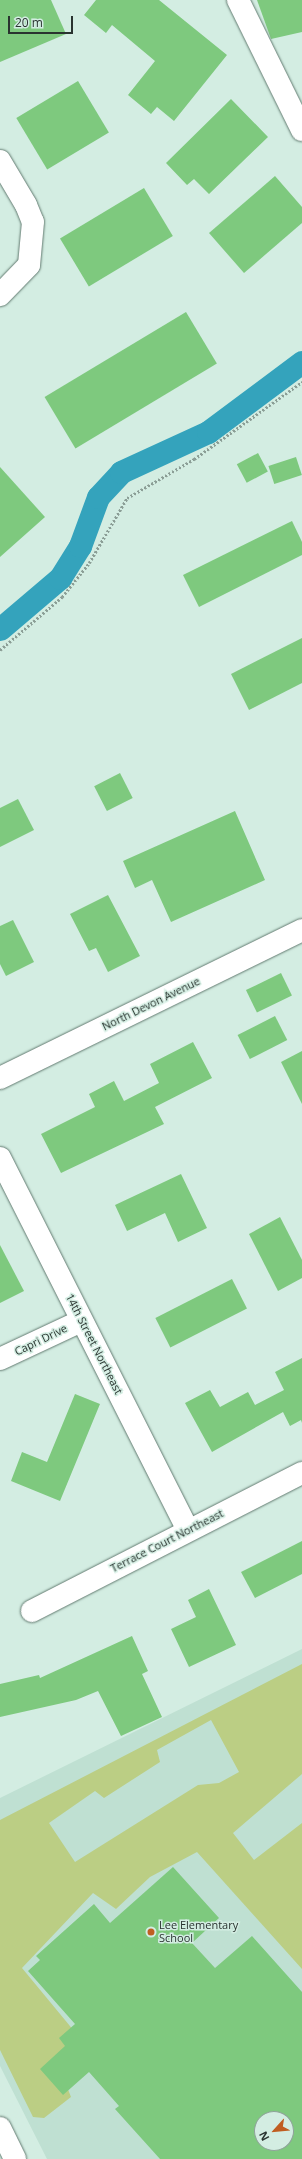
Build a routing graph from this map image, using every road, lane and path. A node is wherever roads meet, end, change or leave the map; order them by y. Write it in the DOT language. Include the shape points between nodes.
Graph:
graph roads {
  1 [pos="238,0"];
  2 [pos="302,130"];
  3 [pos="0,161"];
  4 [pos="0,295"];
  5 [pos="302,382"];
  6 [pos="0,650"];
  7 [pos="302,930"];
  8 [pos="0,1078"];
  9 [pos="0,1158"];
  10 [pos="81,1320"];
  11 [pos="0,1359"];
  12 [pos="302,1473"];
  13 [pos="188,1530"];
  14 [pos="32,1611"];
  15 [pos="0,2128"];
  16 [pos="16,2159"];
  1 -- 2 [label="street"];
  3 -- 4 [label="street" via="26,205 32,222 29,266"];
  5 -- 6 [label="path" via="194,459 127,498 89,563 62,597"];
  7 -- 8 [label="street, North Devon Avenue"];
  9 -- 10 [label="street, 14th Street Northeast"];
  10 -- 11 [label="street, Capri Drive"];
  10 -- 13 [label="street, 14th Street Northeast"];
  12 -- 13 [label="street, Terrace Court Northeast"];
  13 -- 14 [label="street, Terrace Court Northeast"];
  15 -- 16 [label="street"];
}
